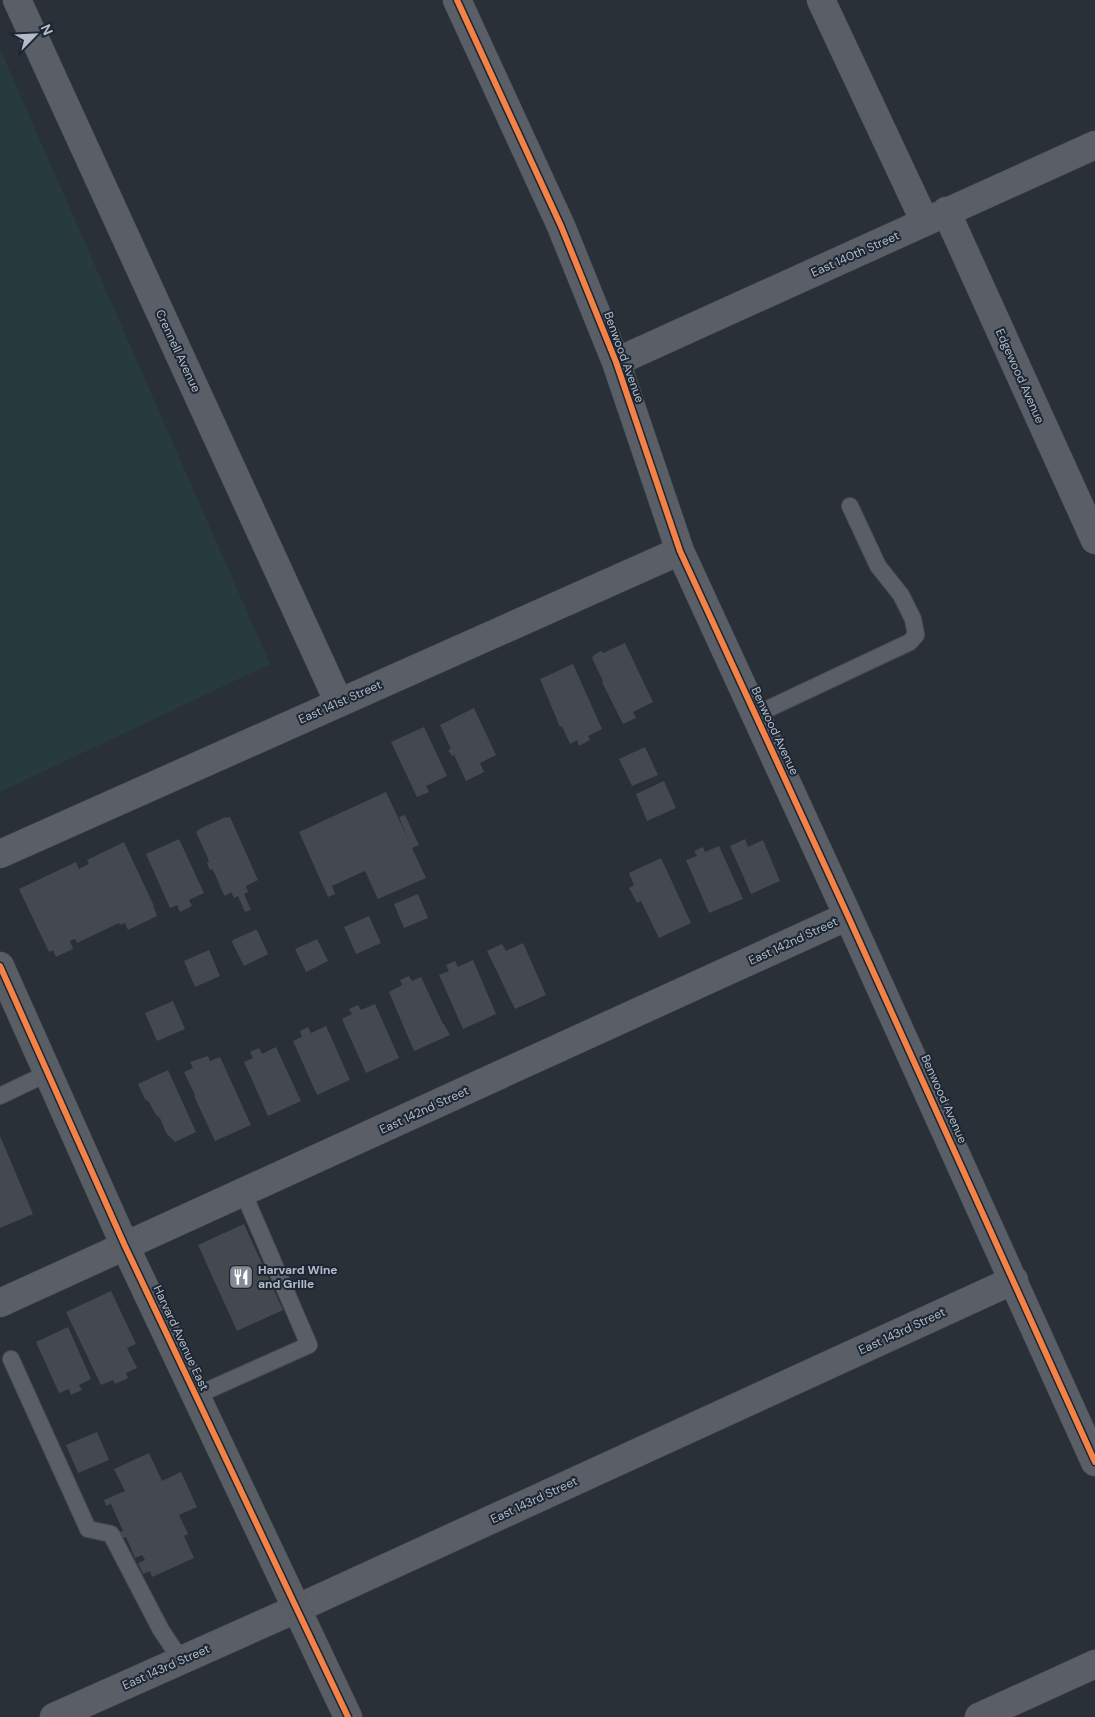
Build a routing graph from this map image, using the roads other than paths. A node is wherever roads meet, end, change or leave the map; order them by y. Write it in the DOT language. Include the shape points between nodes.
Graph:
graph roads {
  1 [pos="18,0"];
  2 [pos="457,0"];
  3 [pos="821,0"];
  4 [pos="1095,145"];
  5 [pos="935,216"];
  6 [pos="616,362"];
  7 [pos="850,506"];
  8 [pos="1095,540"];
  9 [pos="680,551"];
  10 [pos="339,703"];
  11 [pos="755,715"];
  12 [pos="0,854"];
  13 [pos="848,916"];
  14 [pos="0,966"];
  15 [pos="48,1073"];
  16 [pos="0,1095"];
  17 [pos="243,1192"];
  18 [pos="125,1246"];
  19 [pos="1014,1280"];
  20 [pos="0,1303"];
  21 [pos="12,1359"];
  22 [pos="195,1396"];
  23 [pos="1095,1462"];
  24 [pos="296,1609"];
  25 [pos="181,1660"];
  26 [pos="1095,1664"];
  27 [pos="54,1717"];
  28 [pos="348,1717"];
  29 [pos="979,1717"];
  1 -- 10 [label="street, Crennell Avenue"];
  2 -- 6 [label="street, Benwood Avenue" via="561,226"];
  3 -- 5 [label="street, Edgewood Avenue"];
  4 -- 5 [label="street, East 140th Street"];
  5 -- 6 [label="street, East 140th Street"];
  5 -- 8 [label="street, Edgewood Avenue"];
  6 -- 9 [label="street, Benwood Avenue"];
  7 -- 11 [label="lane" via="878,566 901,595 916,635 910,642"];
  9 -- 10 [label="street, East 141st Street"];
  9 -- 11 [label="street, Benwood Avenue"];
  10 -- 12 [label="street, East 141st Street"];
  11 -- 13 [label="street, Benwood Avenue"];
  13 -- 17 [label="street, East 142nd Street"];
  13 -- 19 [label="street, Benwood Avenue"];
  14 -- 15 [label="main road, Harvard Avenue East"];
  15 -- 16 [label="lane"];
  15 -- 18 [label="main road, Harvard Avenue East"];
  17 -- 18 [label="street, East 142nd Street"];
  17 -- 22 [label="lane" via="310,1344"];
  18 -- 20 [label="street, East 142nd Street"];
  18 -- 22 [label="main road, Harvard Avenue East"];
  19 -- 23 [label="street, Benwood Avenue"];
  19 -- 24 [label="street, East 143rd Street"];
  21 -- 25 [label="lane" via="88,1529 111,1534 161,1630"];
  22 -- 24 [label="main road, Harvard Avenue East"];
  24 -- 25 [label="street, East 143rd Street"];
  24 -- 28 [label="main road, Harvard Avenue East"];
  25 -- 27 [label="street, East 143rd Street"];
  26 -- 29 [label="street"];
}
